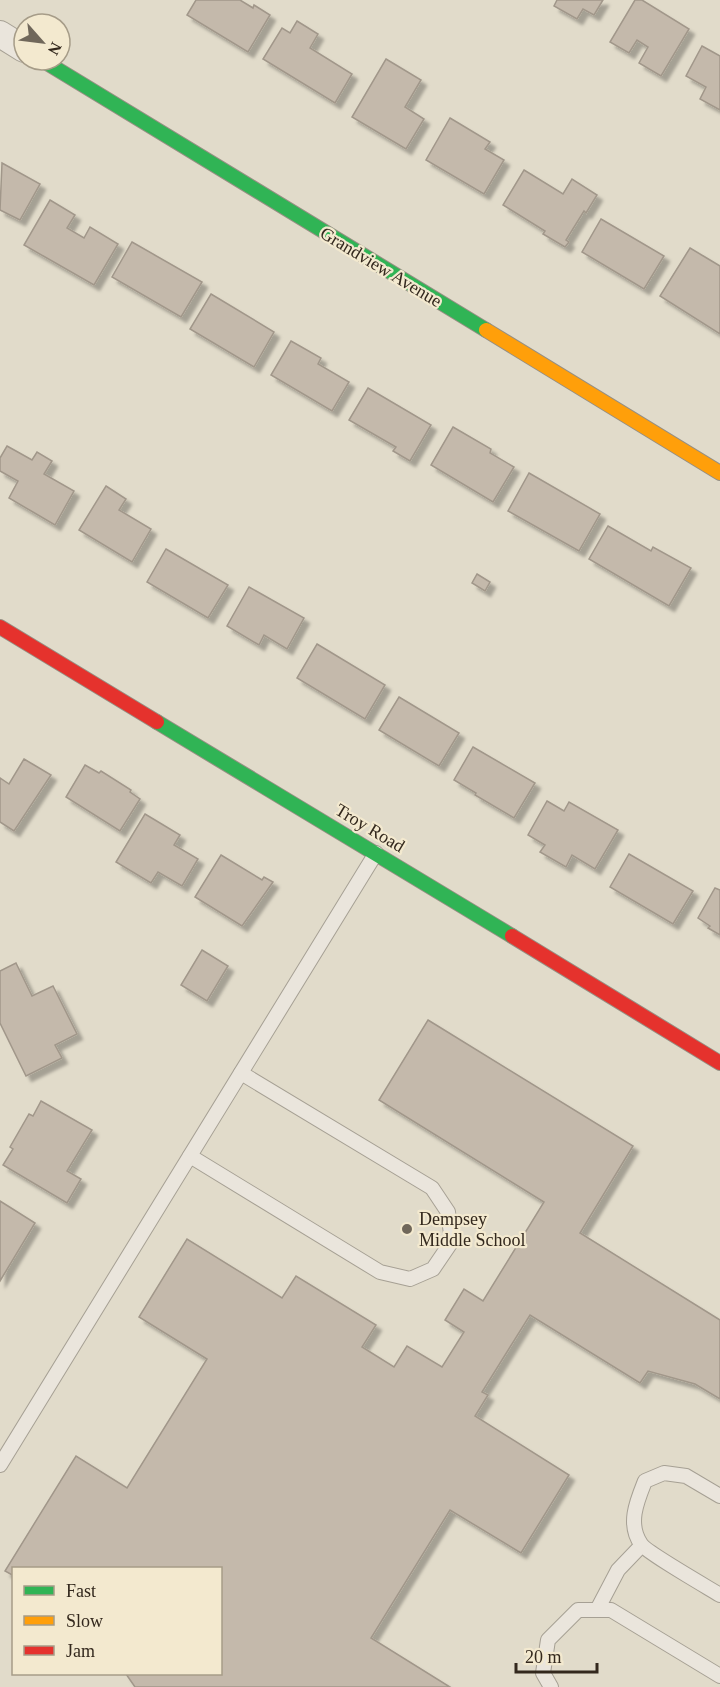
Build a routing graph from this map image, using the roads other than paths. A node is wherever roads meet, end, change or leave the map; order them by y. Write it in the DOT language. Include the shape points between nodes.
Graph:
graph roads {
  1 [pos="62,72"];
  2 [pos="720,473"];
  3 [pos="0,627"];
  4 [pos="376,853"];
  5 [pos="720,1064"];
  6 [pos="241,1073"];
  7 [pos="190,1156"];
  8 [pos="0,1465"];
  9 [pos="720,1496"];
  10 [pos="641,1546"];
  11 [pos="720,1595"];
  12 [pos="597,1610"];
  13 [pos="720,1676"];
  14 [pos="550,1687"];
  1 -- 2 [label="street, Grandview Avenue"];
  3 -- 4 [label="street, Troy Road"];
  4 -- 5 [label="street, Troy Road"];
  4 -- 6 [label="lane"];
  6 -- 7 [label="lane"];
  6 -- 7 [label="lane" via="432,1188 448,1212 452,1241 433,1269 410,1279 380,1272"];
  7 -- 8 [label="lane"];
  9 -- 10 [label="lane" via="686,1476 664,1473 645,1481 635,1504 634,1526"];
  10 -- 11 [label="lane"];
  10 -- 12 [label="lane" via="618,1570"];
  12 -- 13 [label="lane" via="611,1610"];
  12 -- 14 [label="lane" via="578,1610 548,1640 543,1673"];
}
